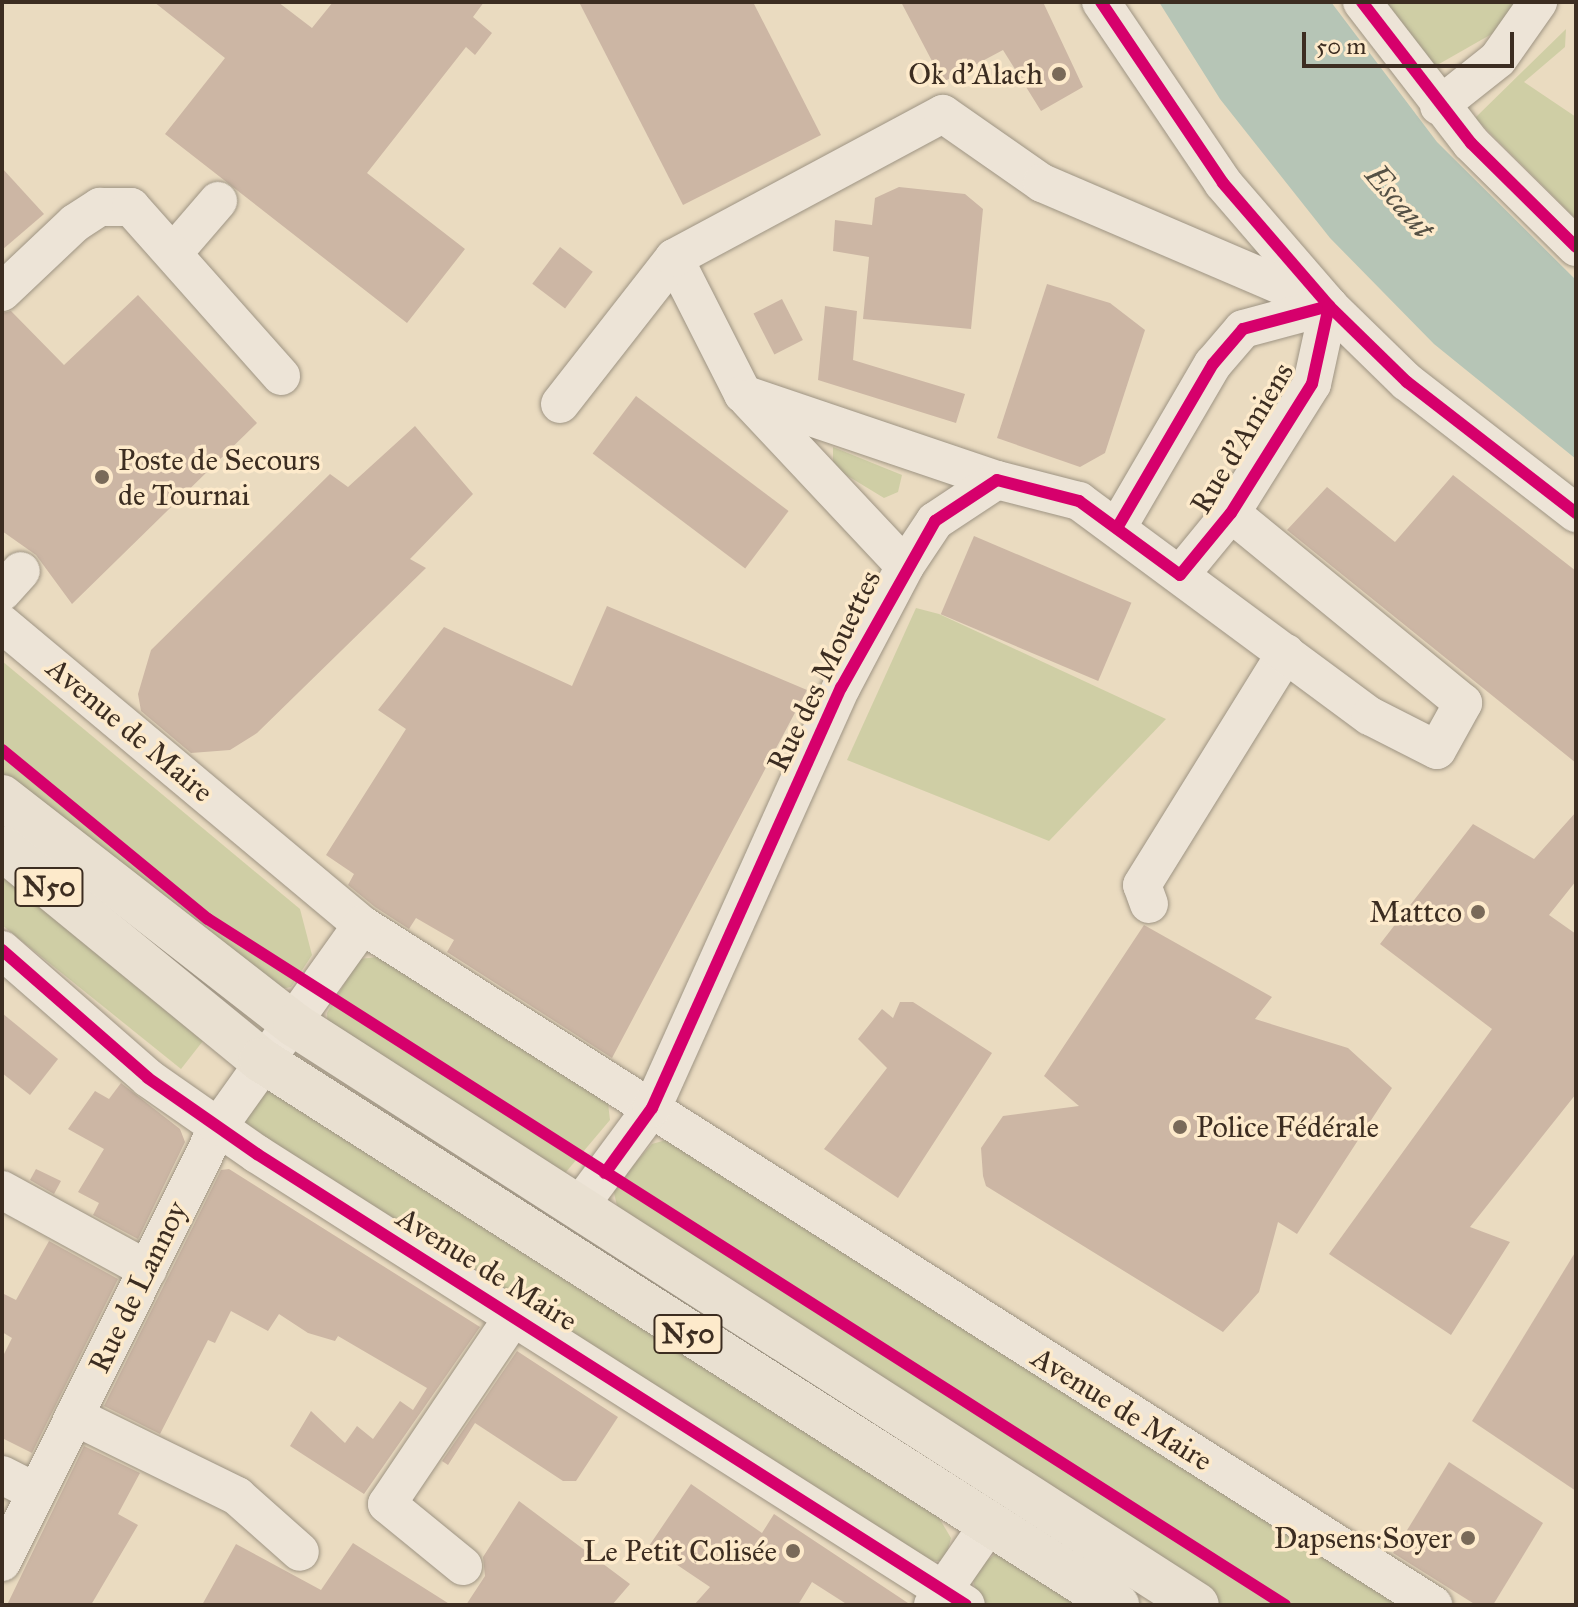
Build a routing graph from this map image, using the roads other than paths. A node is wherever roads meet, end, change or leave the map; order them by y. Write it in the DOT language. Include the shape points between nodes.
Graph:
graph roads {
  1 [pos="1101,2"];
  2 [pos="1362,2"];
  3 [pos="1538,2"];
  4 [pos="1439,106"];
  5 [pos="218,201"];
  6 [pos="1576,247"];
  7 [pos="175,251"];
  8 [pos="674,258"];
  9 [pos="2,292"];
  10 [pos="1329,306"];
  11 [pos="281,376"];
  12 [pos="743,394"];
  13 [pos="560,404"];
  14 [pos="997,480"];
  15 [pos="1231,513"];
  16 [pos="1576,513"];
  17 [pos="1117,528"];
  18 [pos="905,566"];
  19 [pos="1180,575"];
  20 [pos="2,624"];
  21 [pos="1286,653"];
  22 [pos="2,797"];
  23 [pos="2,848"];
  24 [pos="1149,904"];
  25 [pos="362,925"];
  26 [pos="2,950"];
  27 [pos="295,1025"];
  28 [pos="261,1060"];
  29 [pos="652,1108"];
  30 [pos="218,1127"];
  31 [pos="2,1190"];
  32 [pos="578,1208"];
  33 [pos="148,1270"];
  34 [pos="514,1316"];
  35 [pos="74,1416"];
  36 [pos="2,1475"];
  37 [pos="36,1492"];
  38 [pos="989,1524"];
  39 [pos="300,1552"];
  40 [pos="2,1562"];
  41 [pos="463,1566"];
  42 [pos="947,1601"];
  43 [pos="1117,1605"];
  44 [pos="1158,1605"];
  45 [pos="1197,1605"];
  46 [pos="1433,1605"];
  1 -- 10 [label="street" via="1223,183"];
  2 -- 4 [label="street"];
  3 -- 4 [label="street" via="1498,59"];
  4 -- 6 [label="street"];
  5 -- 7 [label="street"];
  7 -- 9 [label="street" via="131,207 100,207"];
  7 -- 11 [label="street"];
  8 -- 10 [label="street" via="943,114 1042,183"];
  8 -- 12 [label="street"];
  8 -- 13 [label="street"];
  10 -- 15 [label="street, Rue d'Amiens" via="1312,384"];
  10 -- 16 [label="street" via="1407,382"];
  10 -- 17 [label="street, Rue d'Amiens" via="1243,329 1213,364"];
  12 -- 14 [label="street"];
  12 -- 18 [label="street"];
  14 -- 17 [label="street" via="1079,501"];
  14 -- 18 [label="street, Rue des Mouettes" via="935,521"];
  15 -- 19 [label="street, Rue d'Amiens"];
  15 -- 21 [label="street" via="1463,703 1437,750 1370,716"];
  17 -- 19 [label="street"];
  18 -- 29 [label="street, Rue des Mouettes" via="841,688"];
  19 -- 21 [label="street"];
  20 -- 25 [label="street, Avenue de Maire"];
  21 -- 24 [label="street" via="1142,885"];
  22 -- 27 [label="main road, N50"];
  23 -- 28 [label="main road, Avenue de Maire / N50"];
  25 -- 27 [label="street, Rue de Lannoy"];
  25 -- 29 [label="street, Avenue de Maire"];
  26 -- 30 [label="street, Avenue de Maire" via="148,1078"];
  27 -- 28 [label="street, Rue de Lannoy"];
  27 -- 32 [label="main road, N50"];
  28 -- 30 [label="street, Rue de Lannoy"];
  28 -- 38 [label="main road, Avenue de Maire / N50"];
  28 -- 44 [label="street" via="317,1070 589,1250"];
  29 -- 32 [label="street"];
  29 -- 46 [label="street, Avenue de Maire"];
  30 -- 33 [label="street, Rue de Lannoy"];
  30 -- 34 [label="street, Avenue de Maire"];
  31 -- 33 [label="street"];
  32 -- 45 [label="main road, N50"];
  33 -- 35 [label="street, Rue de Lannoy"];
  34 -- 41 [label="street, Avenue de Maire" via="387,1504"];
  34 -- 42 [label="street, Avenue de Maire"];
  35 -- 37 [label="street, Rue de Lannoy"];
  35 -- 39 [label="street" via="237,1496"];
  36 -- 37 [label="street"];
  37 -- 40 [label="street, Rue de Lannoy"];
  38 -- 42 [label="street"];
  38 -- 43 [label="main road, Avenue de Maire / N50"];
}
